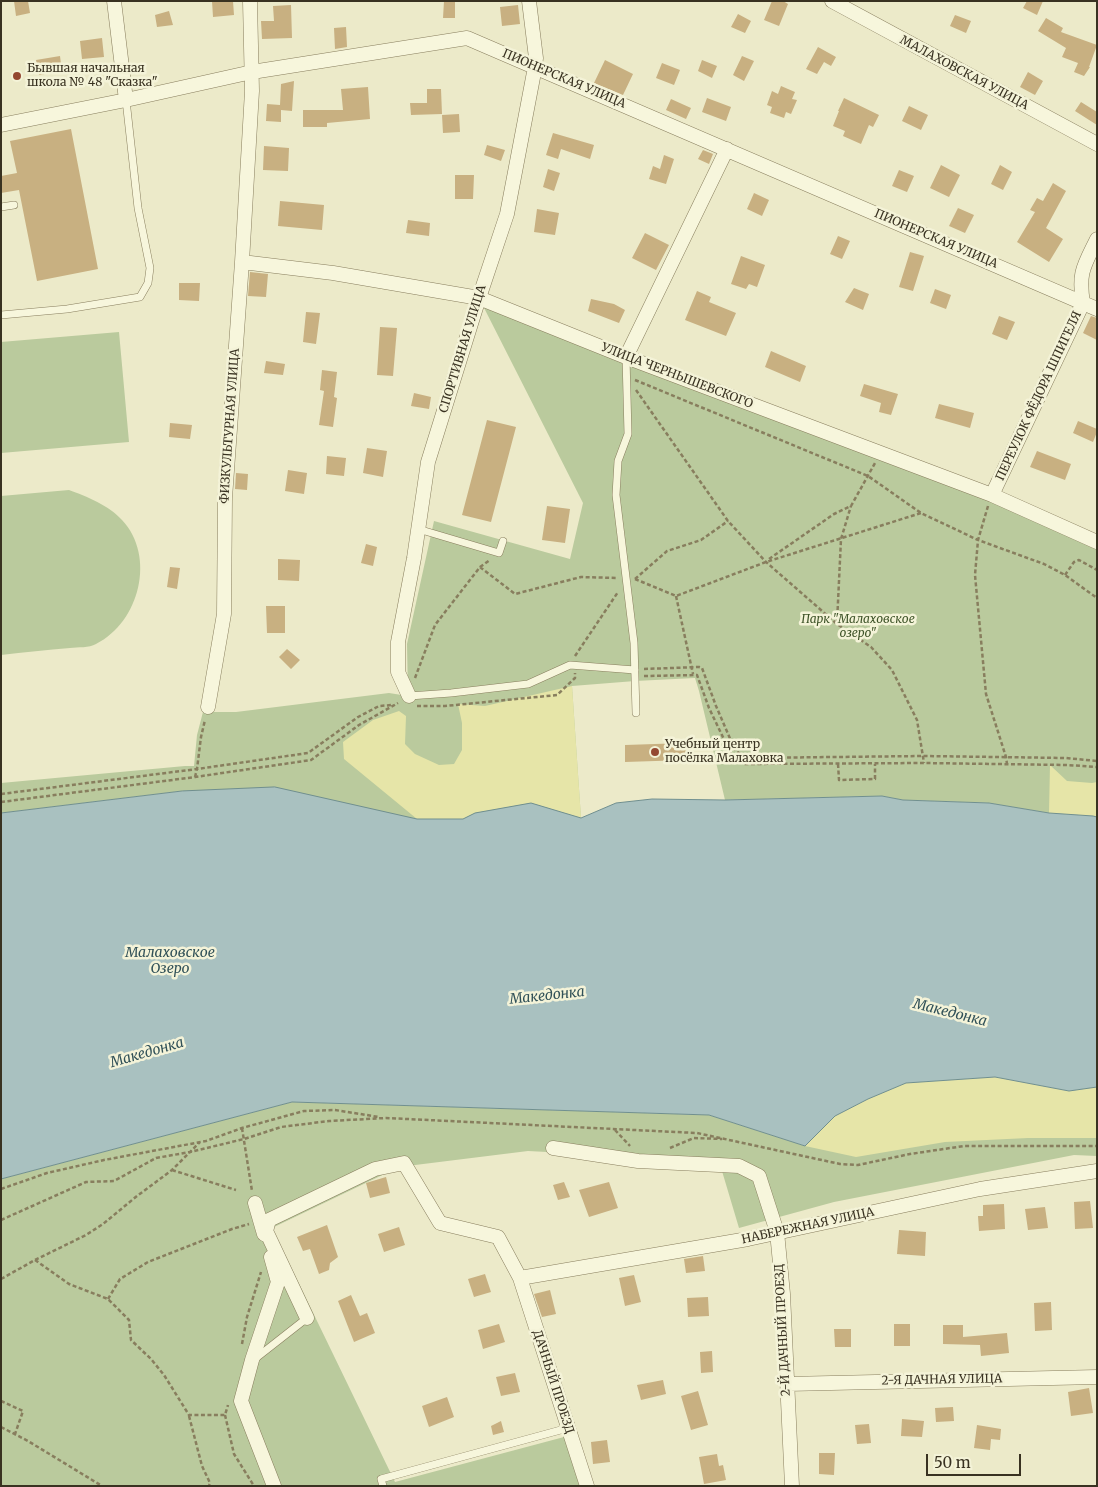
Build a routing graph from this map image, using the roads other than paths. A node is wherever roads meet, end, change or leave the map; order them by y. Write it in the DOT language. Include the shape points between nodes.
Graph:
graph roads {
  1 [pos="114,1"];
  2 [pos="250,1"];
  3 [pos="529,1"];
  4 [pos="832,1"];
  5 [pos="536,67"];
  6 [pos="252,72"];
  7 [pos="126,100"];
  8 [pos="1,125"];
  9 [pos="1097,144"];
  10 [pos="728,149"];
  11 [pos="14,205"];
  12 [pos="1,207"];
  13 [pos="1097,239"];
  14 [pos="242,262"];
  15 [pos="479,298"];
  16 [pos="1083,303"];
  17 [pos="1097,309"];
  18 [pos="1,315"];
  19 [pos="626,357"];
  20 [pos="992,495"];
  21 [pos="417,529"];
  22 [pos="503,541"];
  23 [pos="1097,542"];
  24 [pos="635,673"];
  25 [pos="407,702"];
  26 [pos="208,708"];
  27 [pos="636,713"];
  28 [pos="553,1148"];
  29 [pos="1097,1171"];
  30 [pos="254,1202"];
  31 [pos="777,1232"];
  32 [pos="520,1278"];
  33 [pos="307,1318"];
  34 [pos="252,1360"];
  35 [pos="1097,1377"];
  36 [pos="787,1384"];
  37 [pos="568,1428"];
  38 [pos="274,1486"];
  39 [pos="383,1486"];
  40 [pos="587,1486"];
  41 [pos="792,1486"];
  1 -- 7 [label="street"];
  2 -- 6 [label="street, ФИЗКУЛЬТУРНАЯ УЛИЦА"];
  3 -- 5 [label="street, СПОРТИВНАЯ УЛИЦА"];
  4 -- 9 [label="street, МАЛАХОВСКАЯ УЛИЦА"];
  5 -- 6 [label="street, ПИОНЕРСКАЯ УЛИЦА" via="467,38"];
  5 -- 10 [label="street, ПИОНЕРСКАЯ УЛИЦА"];
  5 -- 15 [label="street, СПОРТИВНАЯ УЛИЦА" via="507,214"];
  6 -- 7 [label="street, ПИОНЕРСКАЯ УЛИЦА"];
  6 -- 14 [label="street, ФИЗКУЛЬТУРНАЯ УЛИЦА"];
  7 -- 8 [label="street, ПИОНЕРСКАЯ УЛИЦА"];
  7 -- 18 [label="lane" via="138,208 150,268 148,283 140,297 75,308"];
  10 -- 16 [label="street, ПИОНЕРСКАЯ УЛИЦА"];
  10 -- 19 [label="street"];
  11 -- 12 [label="lane"];
  13 -- 16 [label="street, ПЕРЕУЛОК ФЁДОРА ШПИГЕЛЯ" via="1081,275"];
  14 -- 15 [label="street, УЛИЦА ЧЕРНЫШЕВСКОГО" via="333,273"];
  14 -- 26 [label="street, ФИЗКУЛЬТУРНАЯ УЛИЦА" via="225,498 224,614"];
  15 -- 19 [label="street, УЛИЦА ЧЕРНЫШЕВСКОГО"];
  15 -- 21 [label="street, СПОРТИВНАЯ УЛИЦА" via="428,462"];
  16 -- 17 [label="street, ПИОНЕРСКАЯ УЛИЦА"];
  16 -- 20 [label="street, ПЕРЕУЛОК ФЁДОРА ШПИГЕЛЯ"];
  19 -- 20 [label="street, УЛИЦА ЧЕРНЫШЕВСКОГО"];
  19 -- 24 [label="lane" via="628,434 618,461 616,495"];
  20 -- 23 [label="street, УЛИЦА ЧЕРНЫШЕВСКОГО"];
  21 -- 22 [label="lane" via="499,553"];
  21 -- 25 [label="street, СПОРТИВНАЯ УЛИЦА" via="398,642 398,672"];
  24 -- 25 [label="lane" via="570,665 528,684"];
  24 -- 27 [label="lane"];
  28 -- 31 [label="street, 2-Й ДАЧНЫЙ ПРОЕЗД" via="638,1160 739,1166 760,1176"];
  29 -- 31 [label="street, НАБЕРЕЖНАЯ УЛИЦА" via="980,1189"];
  30 -- 34 [label="street" via="278,1282"];
  31 -- 32 [label="street, НАБЕРЕЖНАЯ УЛИЦА"];
  31 -- 36 [label="street, 2-Й ДАЧНЫЙ ПРОЕЗД"];
  32 -- 33 [label="street, ДАЧНЫЙ ПРОЕЗД" via="498,1237 440,1223 404,1163 374,1169 268,1220 266,1231"];
  32 -- 37 [label="street, ДАЧНЫЙ ПРОЕЗД"];
  33 -- 34 [label="lane"];
  34 -- 38 [label="street" via="241,1400"];
  35 -- 36 [label="street, 2-Я ДАЧНАЯ УЛИЦА"];
  36 -- 41 [label="street, 2-Й ДАЧНЫЙ ПРОЕЗД"];
  37 -- 39 [label="lane" via="380,1479"];
  37 -- 40 [label="street, ДАЧНЫЙ ПРОЕЗД"];
}
